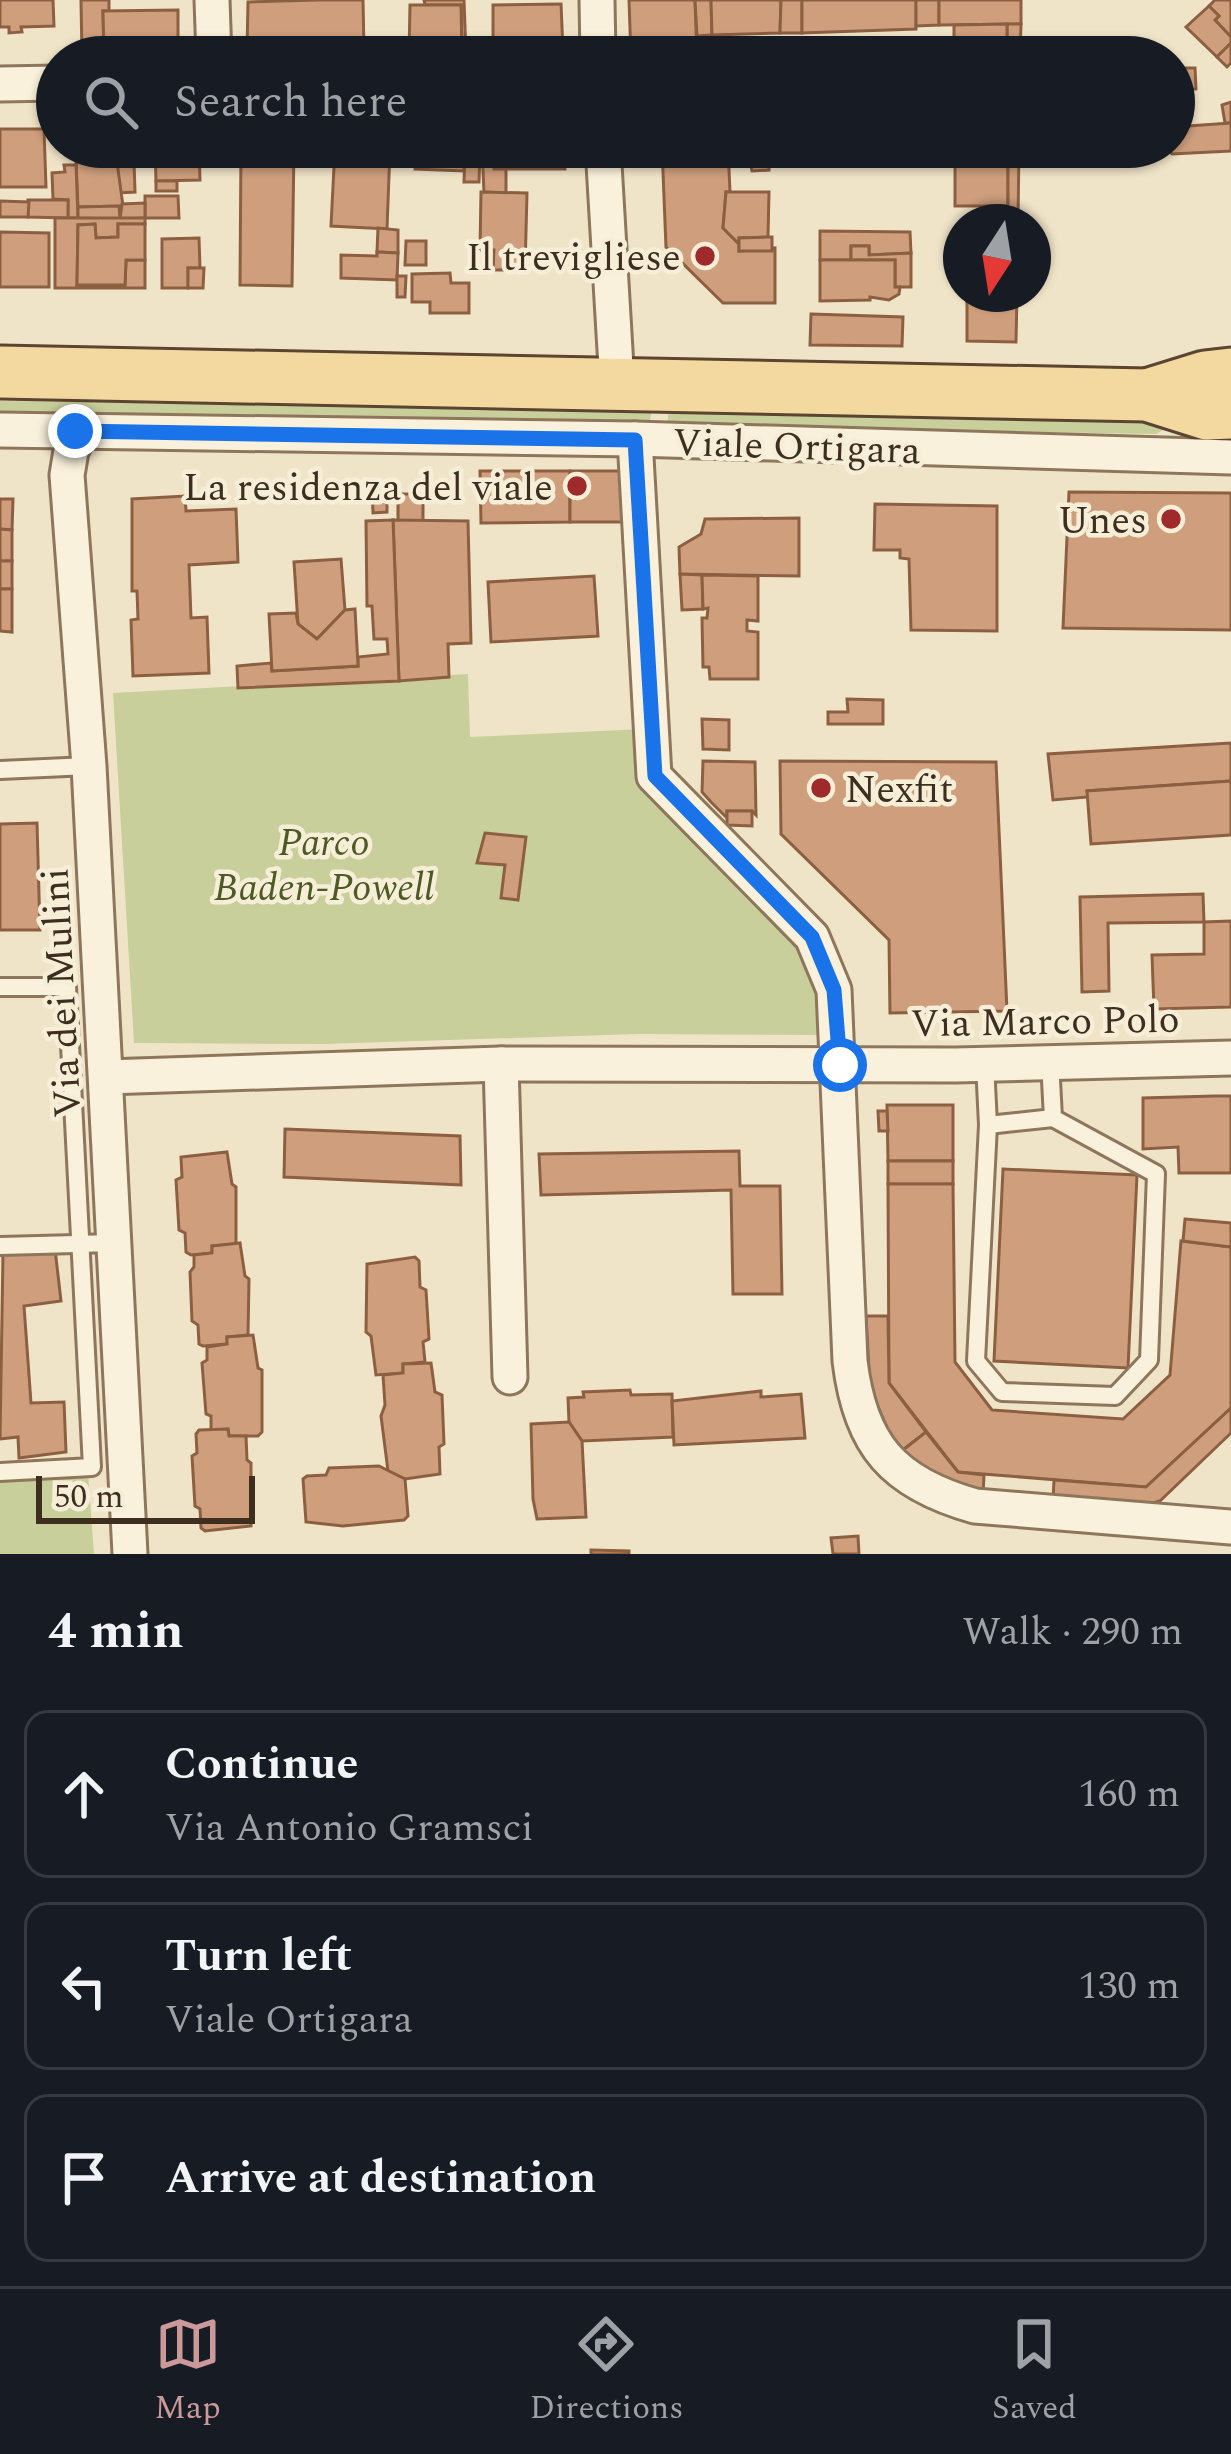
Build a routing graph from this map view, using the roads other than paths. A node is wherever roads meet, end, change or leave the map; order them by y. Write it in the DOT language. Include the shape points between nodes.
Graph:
graph roads {
  1 [pos="212,0"];
  2 [pos="597,0"];
  3 [pos="213,36"];
  4 [pos="598,36"];
  5 [pos="36,83"];
  6 [pos="0,84"];
  7 [pos="604,168"];
  8 [pos="0,372"];
  9 [pos="617,384"];
  10 [pos="1225,415"];
  11 [pos="0,430"];
  12 [pos="81,431"];
  13 [pos="635,440"];
  14 [pos="1162,457"];
  15 [pos="89,766"];
  16 [pos="0,770"];
  17 [pos="0,987"];
  18 [pos="1231,1058"];
  19 [pos="1050,1061"];
  20 [pos="501,1064"];
  21 [pos="985,1064"];
  22 [pos="840,1065"];
  23 [pos="106,1077"];
  24 [pos="1053,1118"];
  25 [pos="988,1125"];
  26 [pos="114,1243"];
  27 [pos="78,1244"];
  28 [pos="0,1246"];
  29 [pos="510,1377"];
  30 [pos="0,1472"];
  31 [pos="1231,1527"];
  32 [pos="130,1554"];
  1 -- 3 [label="street"];
  2 -- 4 [label="street"];
  5 -- 6 [label="street"];
  7 -- 9 [label="street"];
  8 -- 9 [label="main road, Viale Ortigara"];
  9 -- 10 [label="main road, Viale Ortigara" via="1147,395 1205,377"];
  10 -- 14 [label="street"];
  10 -- 14 [label="street, Viale Ortigara"];
  11 -- 12 [label="street, Viale Ortigara"];
  12 -- 13 [label="street, Viale Ortigara"];
  12 -- 15 [label="street, Via dei Mulini" via="67,475"];
  13 -- 14 [label="street, Viale Ortigara"];
  13 -- 22 [label="street" via="655,776 812,937 834,990"];
  15 -- 16 [label="lane"];
  15 -- 23 [label="street, Via dei Mulini"];
  17 -- 27 [label="lane" via="68,987"];
  18 -- 19 [label="street, Via Marco Polo"];
  19 -- 21 [label="street, Via Marco Polo"];
  19 -- 24 [label="lane"];
  20 -- 22 [label="street, Via Marco Polo"];
  20 -- 23 [label="street, Via Marco Polo"];
  20 -- 29 [label="street"];
  21 -- 22 [label="street, Via Marco Polo"];
  21 -- 25 [label="lane"];
  22 -- 31 [label="street" via="855,1402 872,1441 899,1473 975,1506"];
  23 -- 26 [label="street, Via dei Mulini"];
  24 -- 25 [label="lane"];
  24 -- 25 [label="lane" via="1156,1174 1149,1360 1115,1396 1003,1392 976,1361"];
  26 -- 27 [label="lane"];
  26 -- 32 [label="street, Via dei Mulini"];
  27 -- 28 [label="lane"];
  27 -- 30 [label="lane" via="92,1467"];
}
